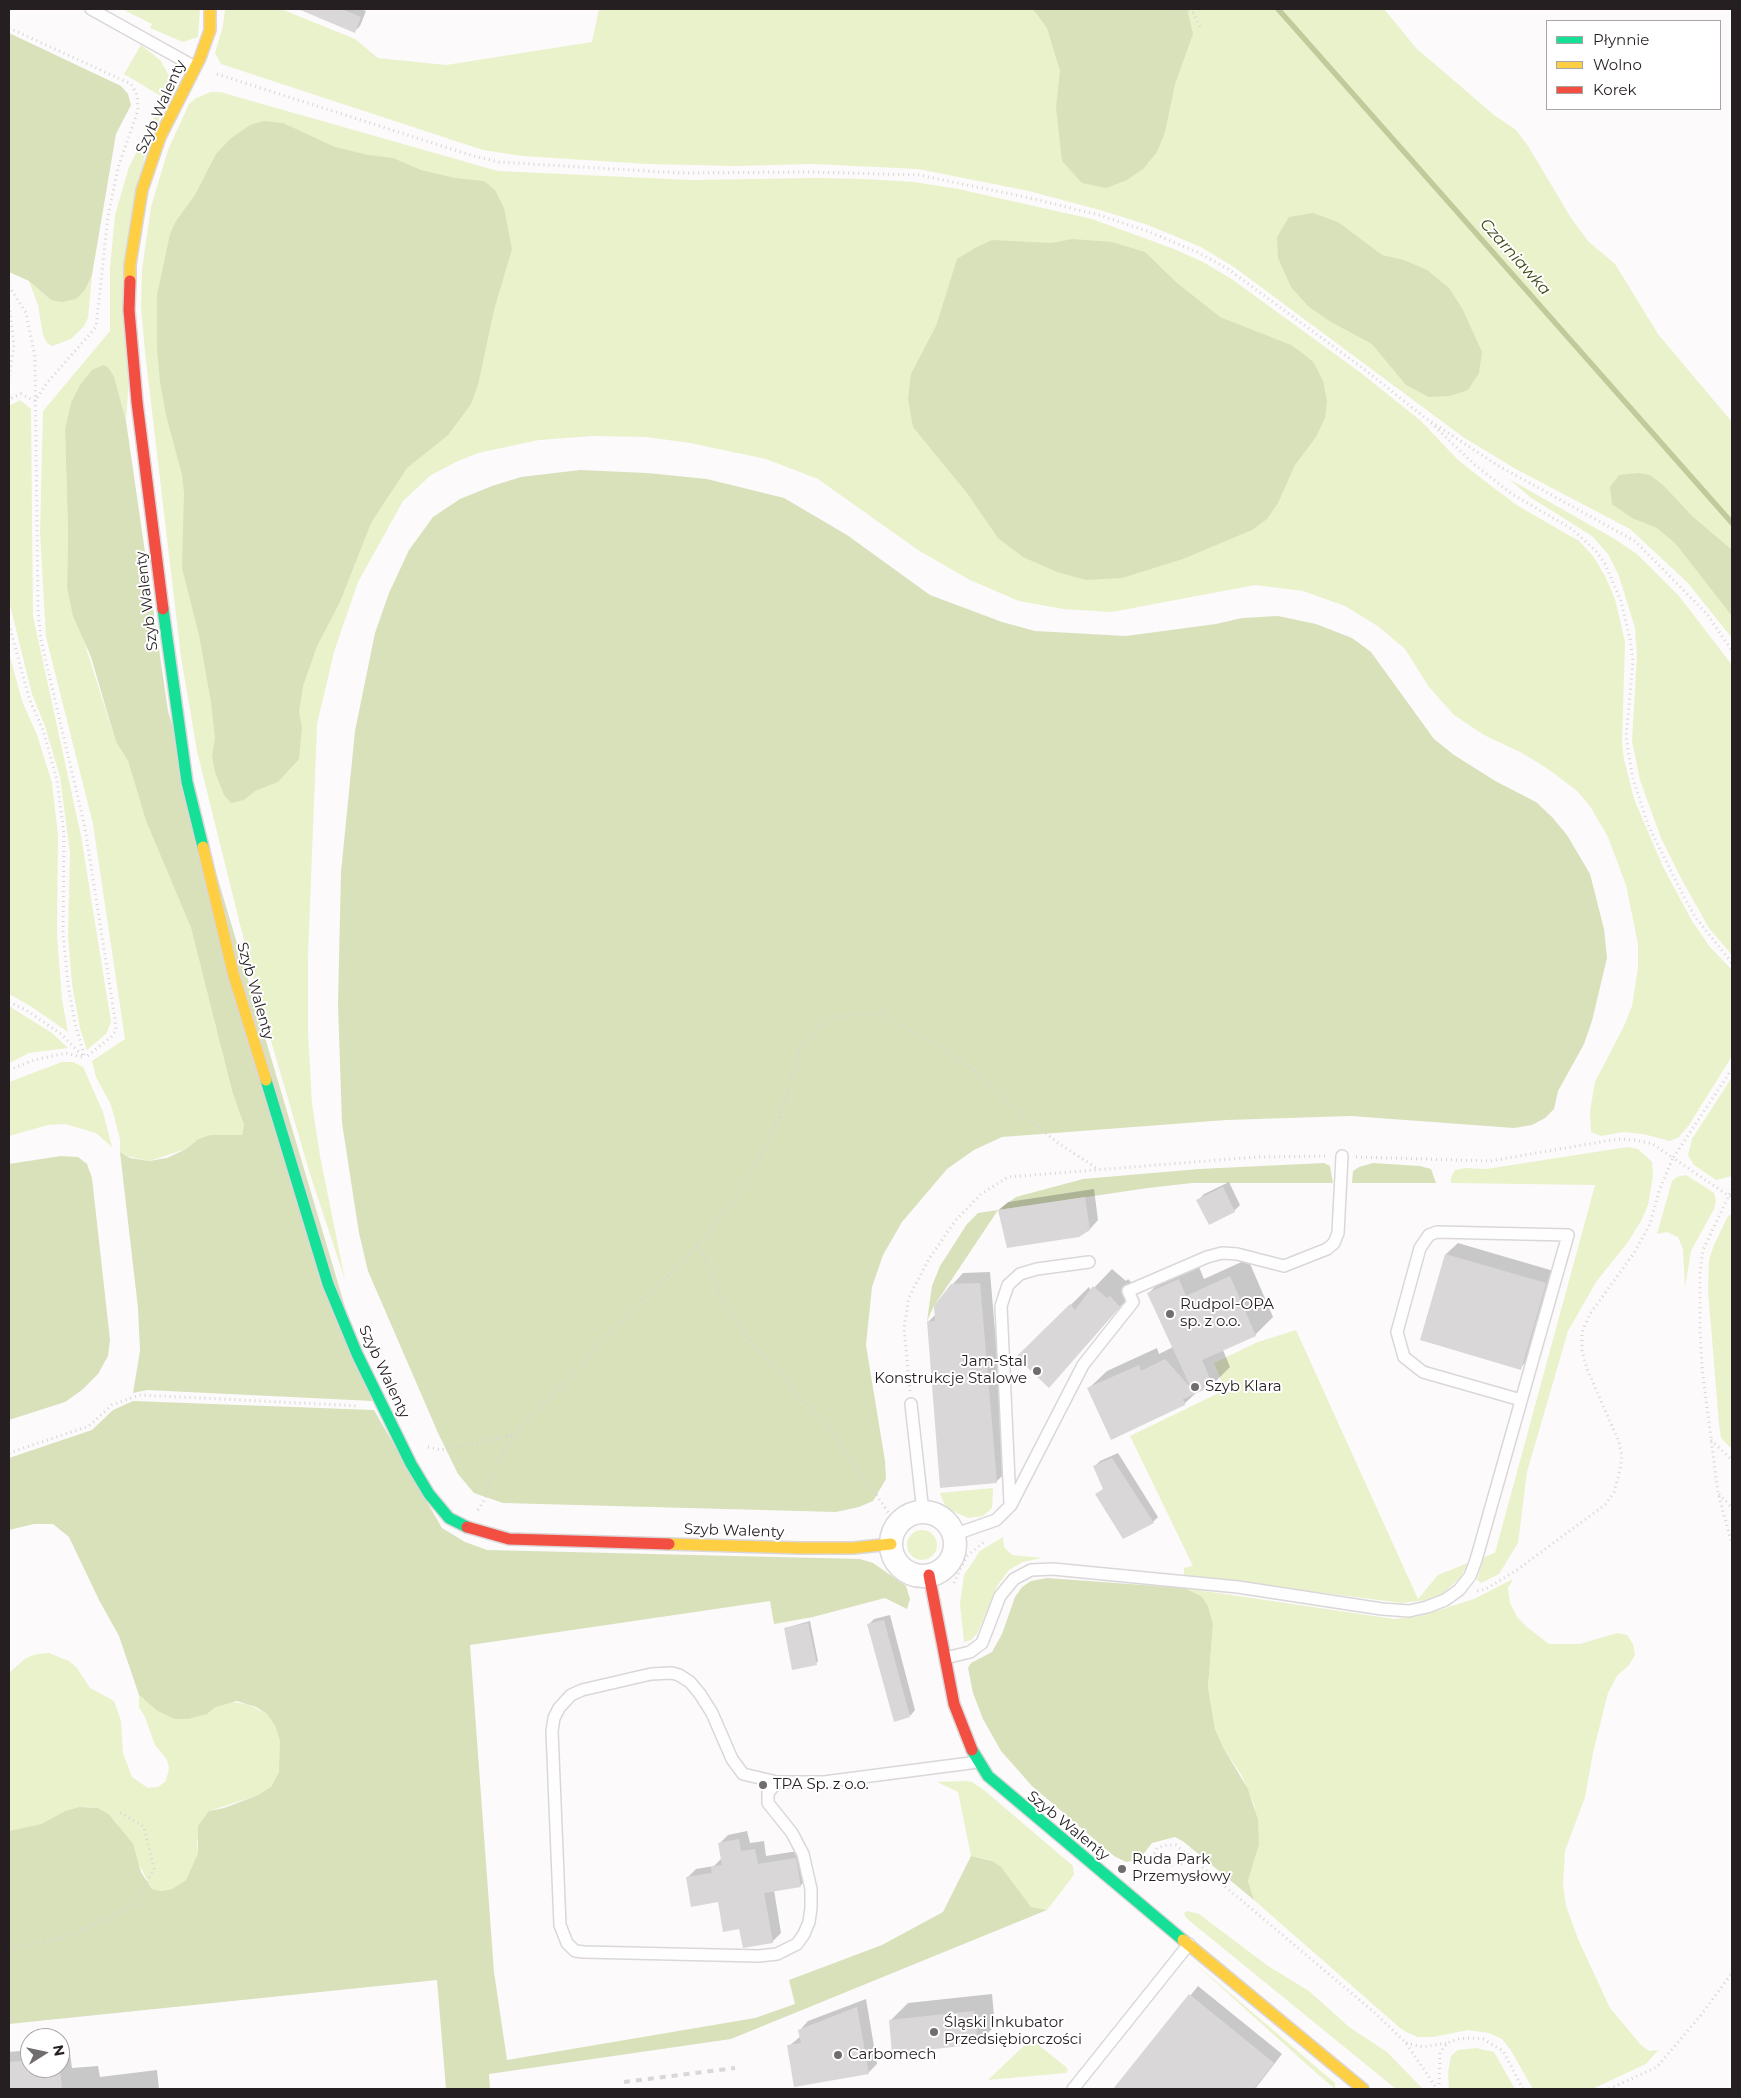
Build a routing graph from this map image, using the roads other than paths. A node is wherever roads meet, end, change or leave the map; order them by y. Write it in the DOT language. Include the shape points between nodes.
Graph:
graph roads {
  1 [pos="91,9"];
  2 [pos="210,9"];
  3 [pos="195,67"];
  4 [pos="1342,1156"];
  5 [pos="1089,1262"];
  6 [pos="1521,1400"];
  7 [pos="911,1404"];
  8 [pos="1010,1505"];
  9 [pos="923,1512"];
  10 [pos="894,1534"];
  11 [pos="953,1535"];
  12 [pos="929,1575"];
  13 [pos="944,1658"];
  14 [pos="978,1762"];
  15 [pos="777,1782"];
  16 [pos="1189,1944"];
  17 [pos="1358,2088"];
  18 [pos="1072,2089"];
  1 -- 3 [label="lane"];
  2 -- 3 [label="street, Szyb Walenty" via="210,30"];
  3 -- 10 [label="street, Szyb Walenty" via="160,137 142,190 130,265 129,301 137,402 175,704 187,782 233,973 296,1186 328,1284 357,1354 429,1494 449,1518 472,1530 519,1540 800,1548 853,1548"];
  4 -- 8 [label="lane" via="1338,1233 1327,1249 1284,1266 1222,1253 1128,1291 1133,1302 1083,1364"];
  5 -- 8 [label="lane" via="1020,1274 1008,1285 1001,1306"];
  6 -- 6 [label="lane" via="1568,1235 1437,1232 1429,1235 1420,1248 1397,1332 1404,1357 1423,1372"];
  6 -- 13 [label="lane" via="1470,1576 1445,1600 1409,1611 1238,1587 1053,1569 1031,1570 1014,1579 1000,1596 982,1643 970,1652"];
  7 -- 9 [label="lane"];
  8 -- 11 [label="lane" via="996,1520"];
  9 -- 10 [label="street" via="904,1518"];
  9 -- 11 [label="street" via="942,1518"];
  10 -- 12 [label="street" via="892,1553 902,1568 910,1573"];
  11 -- 12 [label="street" via="950,1560 939,1572"];
  12 -- 13 [label="street, Szyb Walenty"];
  13 -- 14 [label="street, Szyb Walenty" via="954,1704"];
  14 -- 15 [label="lane" via="824,1782"];
  14 -- 16 [label="street, Szyb Walenty" via="1003,1792"];
  15 -- 15 [label="lane" via="744,1774 732,1759 700,1694 690,1682 672,1673 651,1674 571,1695 559,1708 552,1731 560,1925 567,1944 575,1951 584,1952 758,1956 777,1954 797,1944 808,1922 811,1889 803,1854 792,1833 768,1803 768,1793"];
  16 -- 17 [label="street, Szyb Walenty"];
  16 -- 18 [label="lane"];
}
